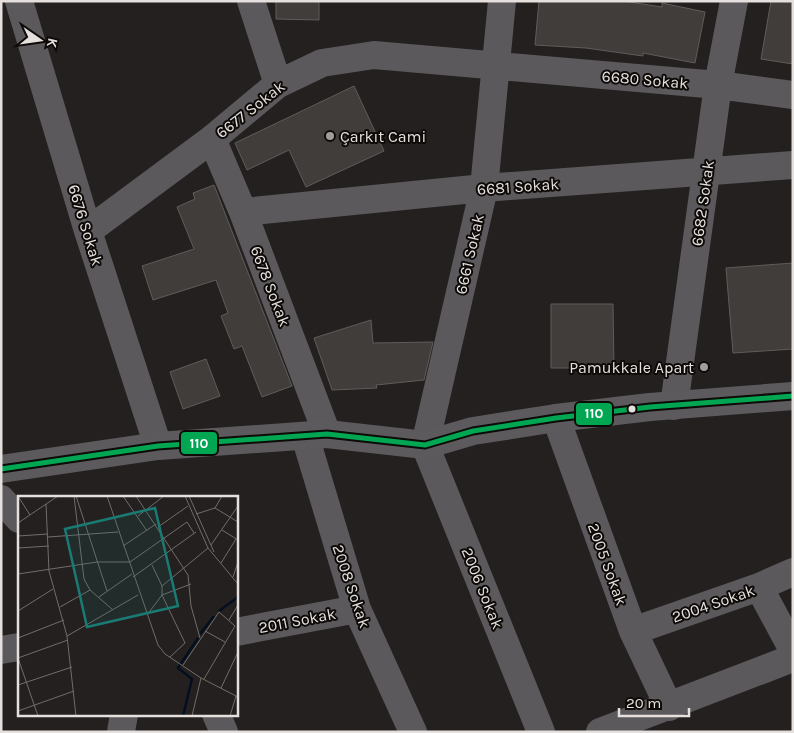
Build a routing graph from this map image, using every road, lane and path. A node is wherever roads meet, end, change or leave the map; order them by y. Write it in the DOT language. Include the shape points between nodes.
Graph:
graph roads {
  1 [pos="19,1"];
  2 [pos="251,1"];
  3 [pos="502,1"];
  4 [pos="734,1"];
  5 [pos="497,66"];
  6 [pos="278,84"];
  7 [pos="718,85"];
  8 [pos="793,95"];
  9 [pos="212,139"];
  10 [pos="793,165"];
  11 [pos="706,172"];
  12 [pos="484,188"];
  13 [pos="243,212"];
  14 [pos="88,231"];
  15 [pos="793,396"];
  16 [pos="674,406"];
  17 [pos="556,418"];
  18 [pos="316,435"];
  19 [pos="426,445"];
  20 [pos="158,446"];
  21 [pos="1,469"];
  22 [pos="1,499"];
  23 [pos="18,518"];
  24 [pos="793,572"];
  25 [pos="759,588"];
  26 [pos="357,609"];
  27 [pos="238,632"];
  28 [pos="632,632"];
  29 [pos="18,646"];
  30 [pos="1,650"];
  31 [pos="793,650"];
  32 [pos="793,658"];
  33 [pos="669,707"];
  34 [pos="124,716"];
  35 [pos="217,716"];
  36 [pos="642,725"];
  37 [pos="121,732"];
  38 [pos="224,732"];
  39 [pos="413,732"];
  40 [pos="541,732"];
  41 [pos="600,732"];
  1 -- 14 [label="street, 6676 Sokak"];
  2 -- 6 [label="street"];
  3 -- 5 [label="street, 6661 Sokak"];
  4 -- 7 [label="street, 6682 Sokak"];
  5 -- 6 [label="street, 6677 Sokak" via="374,55 322,63"];
  5 -- 7 [label="street, 6680 Sokak"];
  5 -- 12 [label="street, 6661 Sokak"];
  6 -- 9 [label="street, 6677 Sokak"];
  7 -- 8 [label="street, 6680 Sokak"];
  7 -- 11 [label="street, 6682 Sokak"];
  9 -- 13 [label="street, 6678 Sokak"];
  9 -- 14 [label="street, 6677 Sokak"];
  10 -- 11 [label="street, 6681 Sokak"];
  11 -- 12 [label="street, 6681 Sokak"];
  11 -- 16 [label="street, 6682 Sokak"];
  12 -- 13 [label="street, 6681 Sokak"];
  12 -- 19 [label="street, 6661 Sokak"];
  13 -- 18 [label="street, 6678 Sokak"];
  14 -- 20 [label="street, 6676 Sokak"];
  15 -- 16 [label="main road"];
  16 -- 17 [label="main road"];
  17 -- 19 [label="main road" via="473,431"];
  17 -- 28 [label="street, 2005 Sokak"];
  18 -- 19 [label="main road"];
  18 -- 20 [label="main road"];
  18 -- 26 [label="street, 2008 Sokak"];
  19 -- 40 [label="street, 2006 Sokak"];
  20 -- 21 [label="main road"];
  22 -- 23 [label="street"];
  24 -- 25 [label="street, 2004 Sokak"];
  25 -- 28 [label="street, 2004 Sokak"];
  25 -- 31 [label="street"];
  26 -- 27 [label="street, 2011 Sokak"];
  26 -- 39 [label="street, 2008 Sokak"];
  28 -- 33 [label="street, 2005 Sokak"];
  29 -- 30 [label="street"];
  32 -- 33 [label="street"];
  33 -- 36 [label="street"];
  34 -- 37 [label="street"];
  35 -- 38 [label="street"];
  36 -- 41 [label="street"];
}
